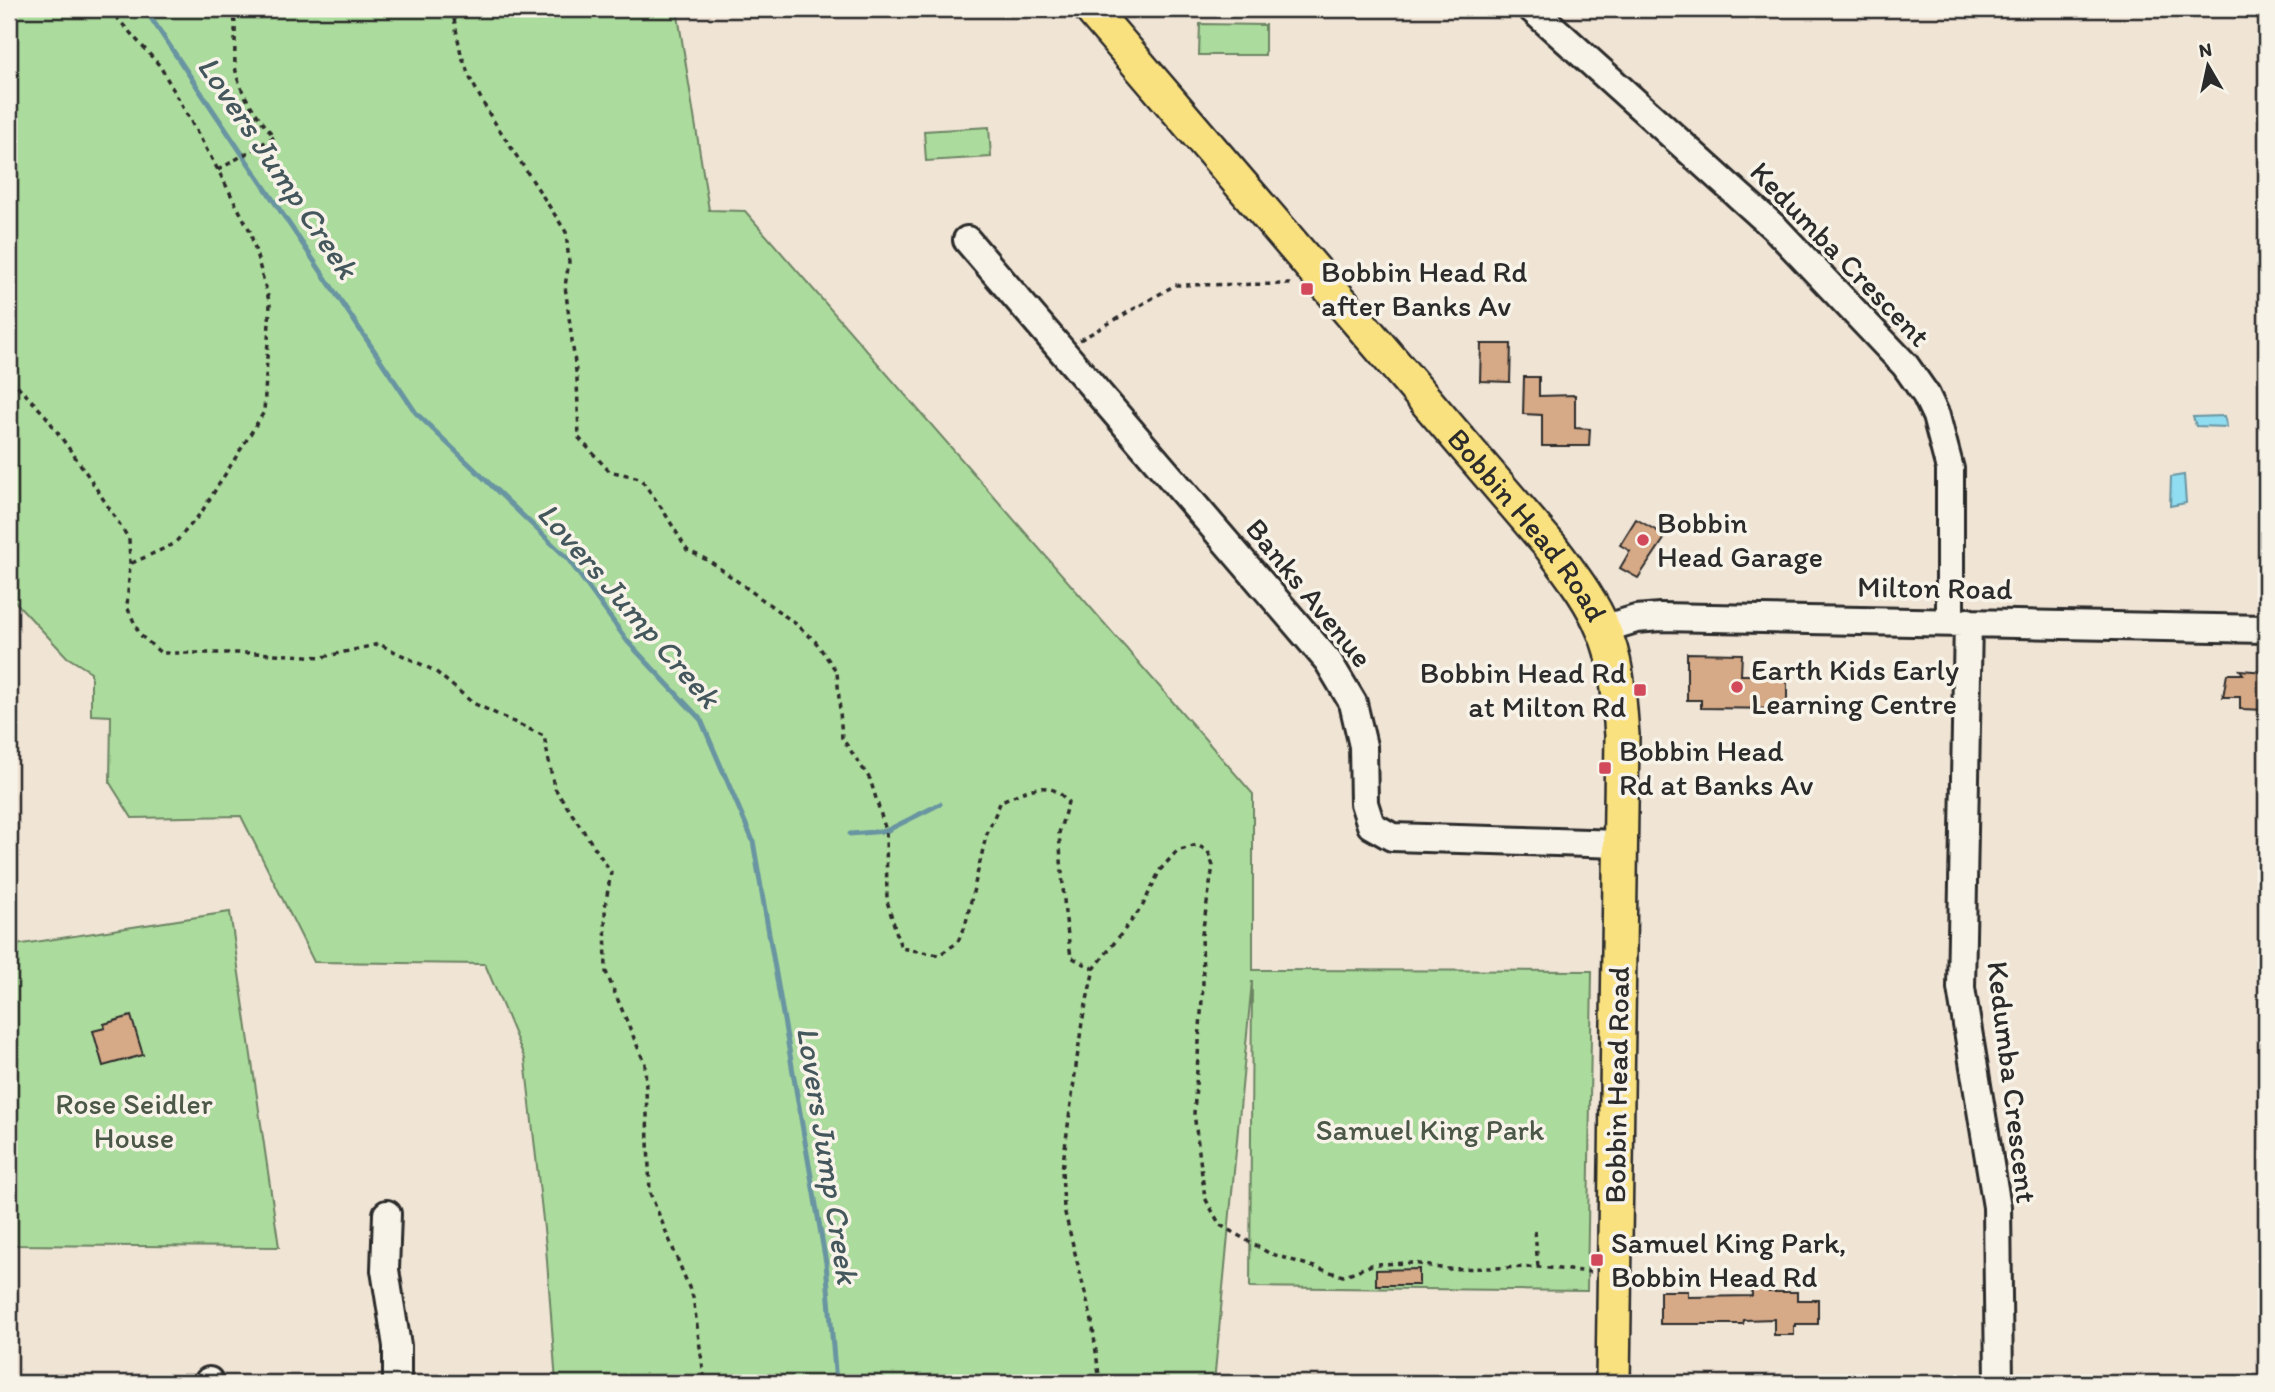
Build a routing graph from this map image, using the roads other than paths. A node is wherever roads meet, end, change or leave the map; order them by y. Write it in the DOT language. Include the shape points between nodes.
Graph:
graph roads {
  1 [pos="1091,9"];
  2 [pos="1537,11"];
  3 [pos="967,240"];
  4 [pos="1959,622"];
  5 [pos="1604,629"];
  6 [pos="2266,629"];
  7 [pos="1620,844"];
  8 [pos="387,1214"];
  9 [pos="397,1383"];
  10 [pos="1614,1383"];
  11 [pos="1999,1383"];
  1 -- 5 [label="main road, Bobbin Head Road" via="1551,547"];
  2 -- 4 [label="street, Kedumba Crescent" via="1777,230 1912,375 1936,416 1950,469"];
  3 -- 7 [label="street, Banks Avenue" via="1328,661 1353,703 1363,746 1364,803 1371,825 1392,837"];
  4 -- 5 [label="street, Milton Road" via="1660,617"];
  4 -- 6 [label="street, Milton Road"];
  4 -- 11 [label="street, Kedumba Crescent" via="1961,988 1997,1207"];
  5 -- 7 [label="main road, Bobbin Head Road" via="1619,694"];
  7 -- 10 [label="main road, Bobbin Head Road"];
  8 -- 9 [label="street" via="386,1270 397,1346"];
}
